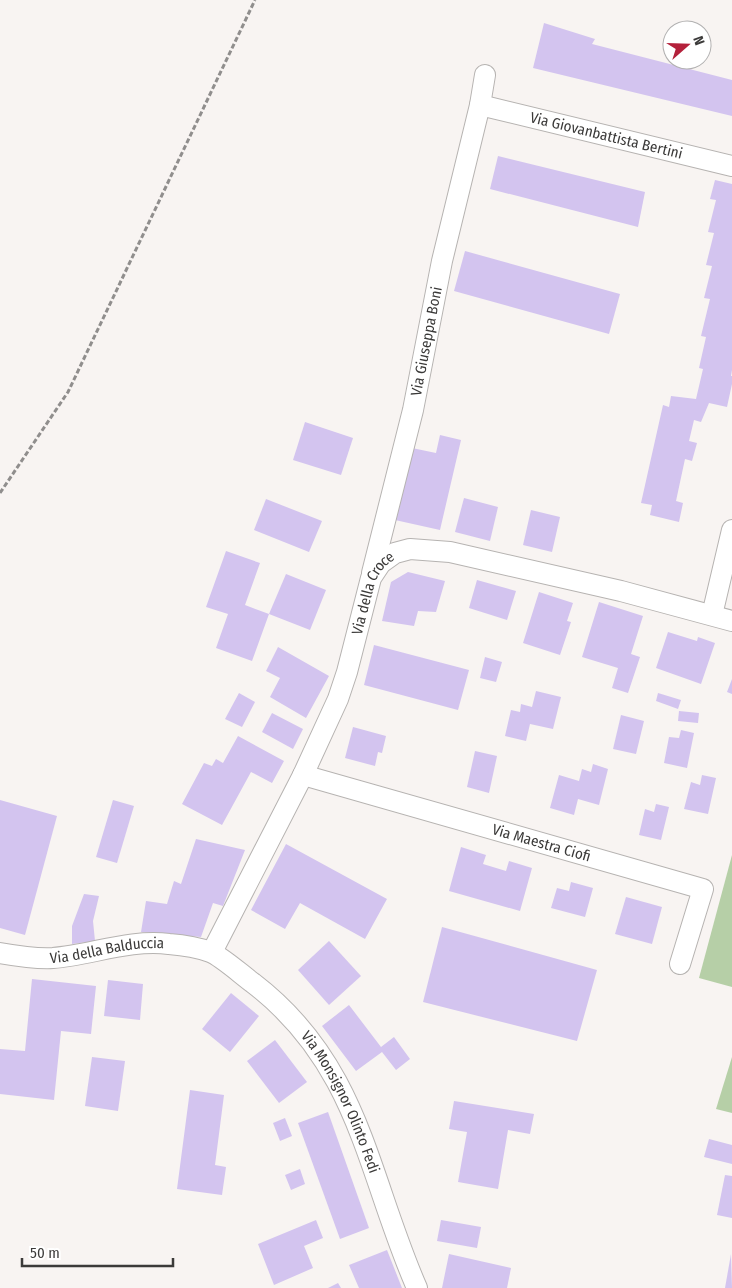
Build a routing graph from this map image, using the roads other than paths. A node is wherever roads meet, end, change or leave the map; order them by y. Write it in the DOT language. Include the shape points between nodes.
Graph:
graph roads {
  1 [pos="485,75"];
  2 [pos="480,105"];
  3 [pos="732,166"];
  4 [pos="732,530"];
  5 [pos="370,578"];
  6 [pos="712,615"];
  7 [pos="732,622"];
  8 [pos="303,776"];
  9 [pos="212,952"];
  10 [pos="0,953"];
  11 [pos="680,964"];
  12 [pos="417,1288"];
  1 -- 2 [label="street, Via Giuseppa Boni"];
  2 -- 3 [label="street, Via Giovanbattista Bertini"];
  2 -- 5 [label="street, Via Giuseppa Boni" via="442,261 413,410"];
  4 -- 6 [label="street"];
  5 -- 6 [label="street, Via della Croce" via="395,553 410,549 450,552 621,590"];
  5 -- 8 [label="street, Via della Croce" via="338,699"];
  6 -- 7 [label="street, Via della Croce"];
  8 -- 9 [label="street, Via della Croce"];
  8 -- 11 [label="street, Via Maestra Ciofi" via="703,889"];
  9 -- 10 [label="street, Via della Balduccia" via="144,943 52,958"];
  9 -- 12 [label="street, Via Monsignor Olinto Fedi" via="287,1013 335,1077 365,1142"];
}
